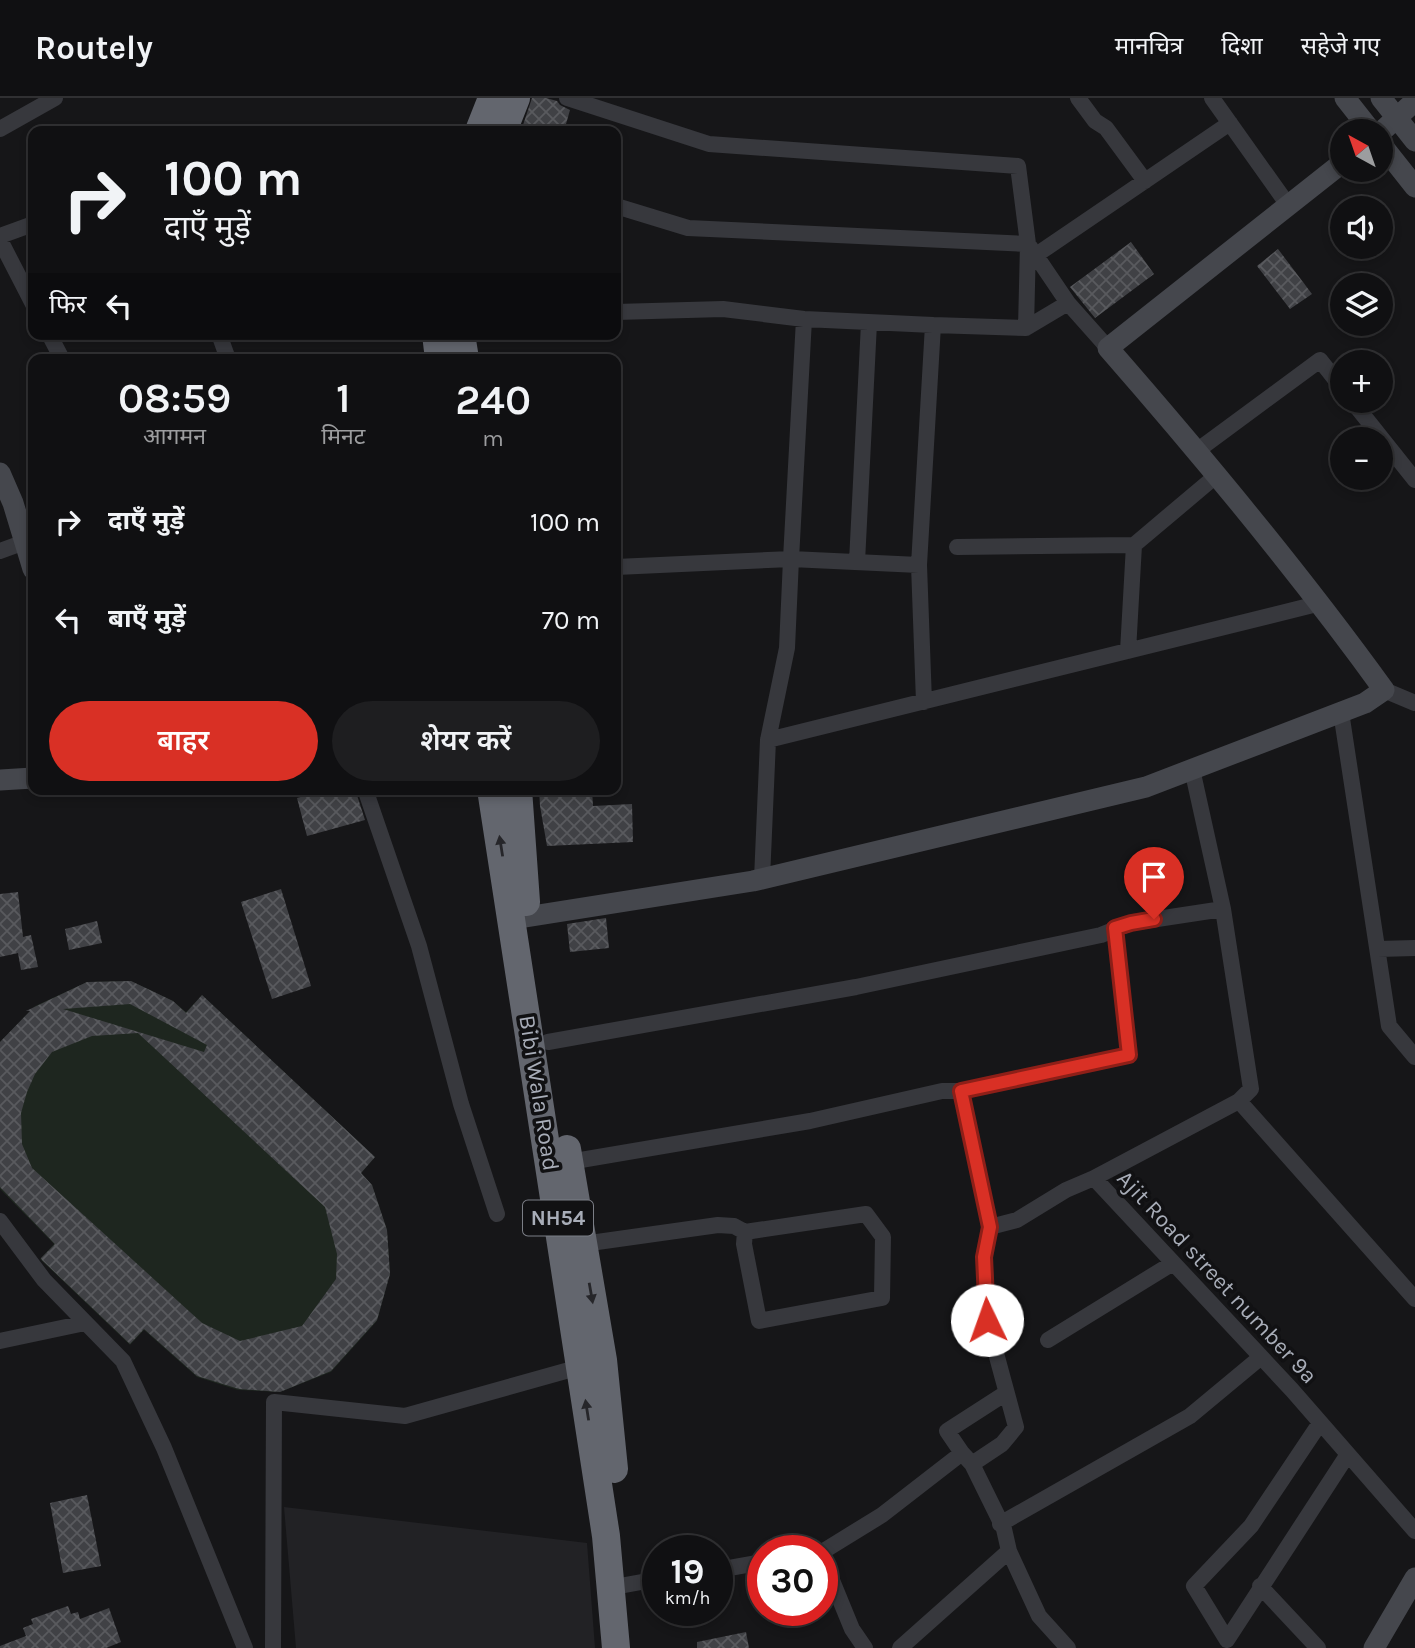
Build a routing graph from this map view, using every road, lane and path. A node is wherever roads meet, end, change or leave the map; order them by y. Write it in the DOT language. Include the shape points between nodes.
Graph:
graph roads {
  1 [pos="55,98"];
  2 [pos="492,98"];
  3 [pos="516,98"];
  4 [pos="567,98"];
  5 [pos="1078,98"];
  6 [pos="1212,98"];
  7 [pos="1345,98"];
  8 [pos="1381,98"];
  9 [pos="1415,101"];
  10 [pos="1362,119"];
  11 [pos="1386,119"];
  12 [pos="1393,121"];
  13 [pos="1230,123"];
  14 [pos="481,126"];
  15 [pos="505,126"];
  16 [pos="1393,128"];
  17 [pos="0,129"];
  18 [pos="1415,141"];
  19 [pos="1393,159"];
  20 [pos="1330,172"];
  21 [pos="1145,181"];
  22 [pos="1415,187"];
  23 [pos="1288,205"];
  24 [pos="621,208"];
  25 [pos="28,226"];
  26 [pos="0,238"];
  27 [pos="1032,249"];
  28 [pos="28,294"];
  29 [pos="1068,303"];
  30 [pos="621,312"];
  31 [pos="804,319"];
  32 [pos="869,323"];
  33 [pos="933,325"];
  34 [pos="1026,328"];
  35 [pos="1108,348"];
  36 [pos="1330,373"];
  37 [pos="1362,413"];
  38 [pos="1198,450"];
  39 [pos="0,473"];
  40 [pos="1217,475"];
  41 [pos="1415,480"];
  42 [pos="28,538"];
  43 [pos="28,540"];
  44 [pos="1134,545"];
  45 [pos="957,547"];
  46 [pos="0,551"];
  47 [pos="791,559"];
  48 [pos="857,562"];
  49 [pos="919,565"];
  50 [pos="621,567"];
  51 [pos="1321,603"];
  52 [pos="1128,651"];
  53 [pos="1384,691"];
  54 [pos="924,702"];
  55 [pos="1415,703"];
  56 [pos="1341,712"];
  57 [pos="768,740"];
  58 [pos="1192,769"];
  59 [pos="28,778"];
  60 [pos="0,780"];
  61 [pos="367,795"];
  62 [pos="492,795"];
  63 [pos="518,795"];
  64 [pos="762,879"];
  65 [pos="1223,909"];
  66 [pos="520,917"];
  67 [pos="1115,928"];
  68 [pos="1415,948"];
  69 [pos="1378,949"];
  70 [pos="548,1042"];
  71 [pos="1415,1057"];
  72 [pos="961,1091"];
  73 [pos="1239,1101"];
  74 [pos="569,1162"];
  75 [pos="1094,1178"];
  76 [pos="498,1214"];
  77 [pos="0,1221"];
  78 [pos="990,1227"];
  79 [pos="746,1232"];
  80 [pos="583,1244"];
  81 [pos="1173,1263"];
  82 [pos="1415,1299"];
  83 [pos="85,1323"];
  84 [pos="1048,1340"];
  85 [pos="0,1341"];
  86 [pos="1261,1357"];
  87 [pos="592,1364"];
  88 [pos="1006,1393"];
  89 [pos="1320,1423"];
  90 [pos="1348,1454"];
  91 [pos="967,1459"];
  92 [pos="1000,1524"];
  93 [pos="1415,1531"];
  94 [pos="838,1544"];
  95 [pos="1009,1551"];
  96 [pos="1415,1578"];
  97 [pos="642,1582"];
  98 [pos="625,1585"];
  99 [pos="1260,1586"];
  100 [pos="838,1594"];
  101 [pos="245,1648"];
  102 [pos="273,1648"];
  103 [pos="616,1648"];
  104 [pos="632,1648"];
  105 [pos="864,1648"];
  106 [pos="900,1648"];
  107 [pos="1068,1648"];
  108 [pos="1318,1648"];
  109 [pos="1374,1648"];
  1 -- 17 [label="street"];
  2 -- 14 [label="highway"];
  3 -- 15 [label="highway"];
  4 -- 27 [label="street" via="709,144 1017,166"];
  5 -- 21 [label="street"];
  6 -- 13 [label="street"];
  7 -- 10 [label="street"];
  8 -- 11 [label="street"];
  9 -- 12 [label="street"];
  13 -- 21 [label="street"];
  13 -- 23 [label="street"];
  16 -- 18 [label="street"];
  19 -- 22 [label="street"];
  20 -- 23 [label="street"];
  21 -- 27 [label="street"];
  23 -- 35 [label="street"];
  24 -- 27 [label="street" via="688,228"];
  25 -- 26 [label="street"];
  26 -- 28 [label="street"];
  27 -- 29 [label="street"];
  27 -- 34 [label="street"];
  29 -- 34 [label="street"];
  29 -- 35 [label="street"];
  30 -- 31 [label="street" via="723,309"];
  31 -- 32 [label="street"];
  31 -- 47 [label="street"];
  32 -- 33 [label="street"];
  32 -- 48 [label="street"];
  33 -- 34 [label="street"];
  33 -- 49 [label="street"];
  35 -- 38 [label="street"];
  36 -- 38 [label="street" via="1320,360"];
  37 -- 41 [label="street"];
  38 -- 40 [label="street"];
  39 -- 42 [label="street"];
  40 -- 44 [label="street"];
  40 -- 51 [label="street"];
  43 -- 46 [label="street"];
  44 -- 45 [label="street"];
  44 -- 52 [label="street"];
  47 -- 48 [label="street"];
  47 -- 50 [label="street"];
  47 -- 57 [label="street" via="787,648"];
  48 -- 49 [label="street"];
  49 -- 54 [label="street"];
  51 -- 52 [label="street"];
  51 -- 53 [label="street"];
  52 -- 54 [label="street"];
  53 -- 55 [label="street"];
  53 -- 56 [label="street"];
  54 -- 57 [label="street"];
  56 -- 58 [label="street"];
  56 -- 69 [label="street"];
  57 -- 64 [label="street"];
  58 -- 64 [label="street" via="1146,786"];
  58 -- 65 [label="street"];
  59 -- 60 [label="street"];
  61 -- 76 [label="street" via="419,946 461,1104"];
  66 -- 62 [label="highway, Bibi Wala Road / NH54, one-way"];
  63 -- 66 [label="highway, NH54"];
  64 -- 66 [label="street"];
  65 -- 67 [label="street"];
  65 -- 73 [label="street" via="1251,1089"];
  66 -- 70 [label="highway, NH54"];
  66 -- 87 [label="highway, Bibi Wala Road / NH54"];
  67 -- 70 [label="street" via="1101,935 856,987"];
  67 -- 72 [label="street" via="1129,1055"];
  68 -- 69 [label="street"];
  69 -- 71 [label="street" via="1390,1026"];
  70 -- 74 [label="highway, NH54"];
  72 -- 74 [label="street"];
  72 -- 78 [label="street"];
  73 -- 75 [label="street, Ajit Road street number 9a"];
  73 -- 82 [label="street"];
  74 -- 80 [label="highway, NH54"];
  75 -- 78 [label="street" via="1017,1220"];
  75 -- 81 [label="street, Ajit Road street number 9a"];
  77 -- 83 [label="street" via="44,1280"];
  78 -- 88 [label="street" via="984,1257 987,1320"];
  79 -- 79 [label="street" via="866,1214 883,1237 882,1298 759,1321 744,1244"];
  79 -- 80 [label="street" via="718,1225"];
  80 -- 87 [label="highway, NH54, one-way"];
  81 -- 84 [label="street"];
  81 -- 86 [label="street, Ajit Road street number 9a"];
  83 -- 85 [label="street"];
  83 -- 101 [label="street" via="122,1361 164,1448"];
  86 -- 89 [label="street, Ajit Road street number 9a"];
  86 -- 92 [label="street" via="1191,1416"];
  87 -- 98 [label="highway, NH54"];
  87 -- 102 [label="street" via="405,1416 274,1402"];
  103 -- 87 [label="highway, Bibi Wala Road / NH54, one-way"];
  88 -- 91 [label="street" via="1016,1427 1002,1444"];
  88 -- 91 [label="street" via="947,1431"];
  89 -- 90 [label="street, Ajit Road street number 9a"];
  89 -- 99 [label="street" via="1251,1526 1194,1586 1227,1640"];
  90 -- 93 [label="street, Ajit Road street number 9a"];
  90 -- 99 [label="street"];
  91 -- 92 [label="street"];
  91 -- 94 [label="street"];
  92 -- 95 [label="street"];
  95 -- 106 [label="street"];
  95 -- 107 [label="street" via="1039,1616"];
  96 -- 109 [label="street"];
  97 -- 98 [label="street"];
  98 -- 104 [label="highway, NH54"];
  99 -- 108 [label="street"];
  100 -- 105 [label="street"];
}
